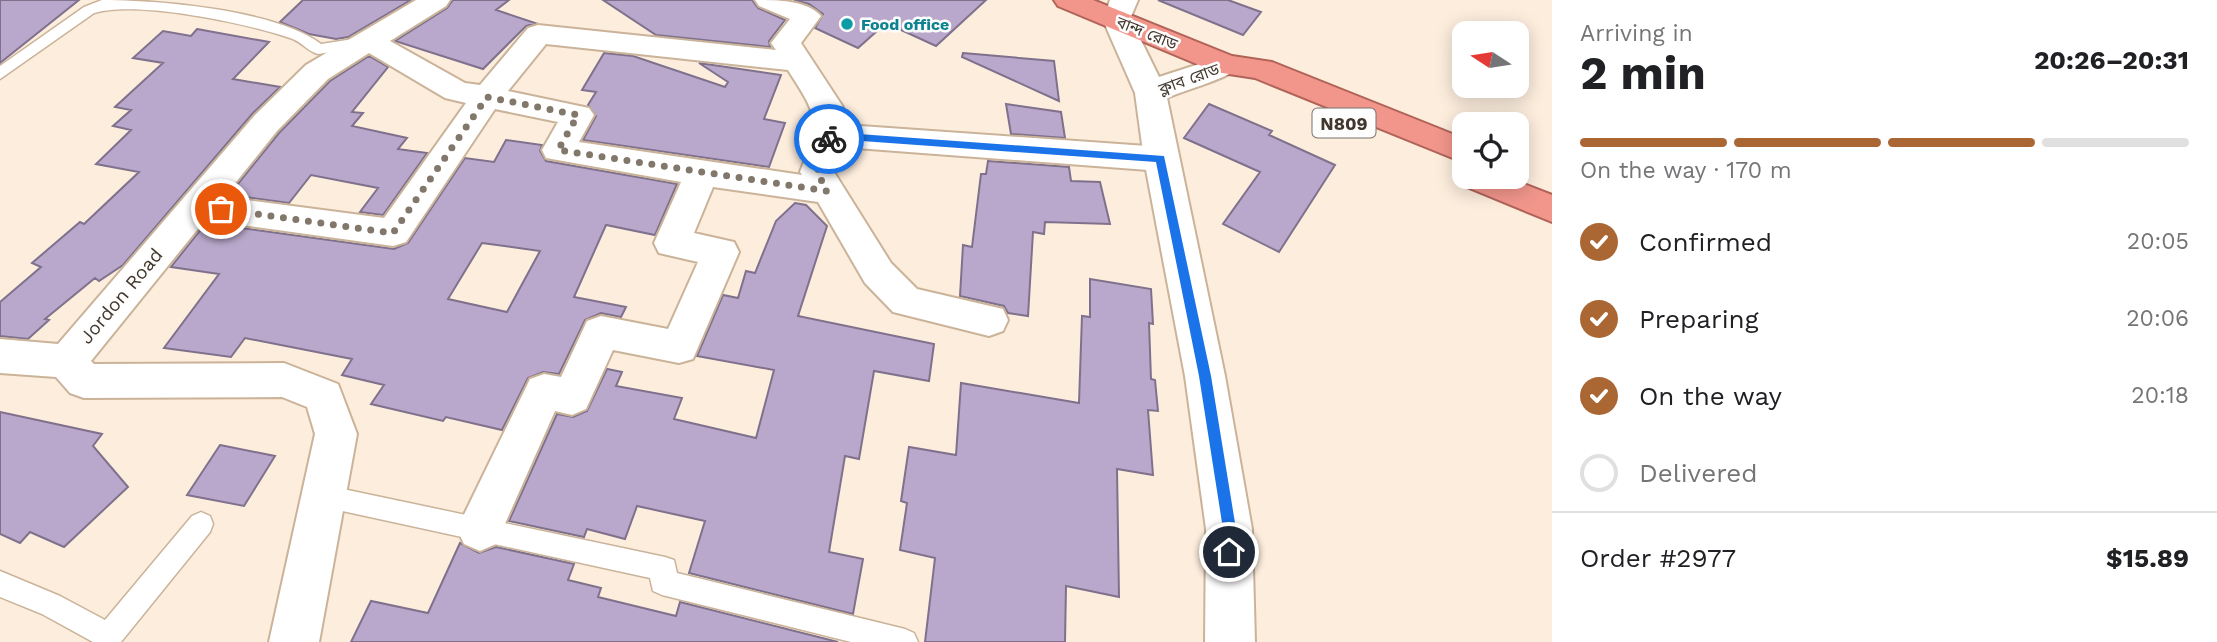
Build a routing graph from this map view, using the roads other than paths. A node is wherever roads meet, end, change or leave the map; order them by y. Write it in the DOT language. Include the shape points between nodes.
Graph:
graph roads {
  1 [pos="436,0"];
  2 [pos="769,0"];
  3 [pos="1068,0"];
  4 [pos="1121,10"];
  5 [pos="369,41"];
  6 [pos="798,62"];
  7 [pos="1227,65"];
  8 [pos="0,74"];
  9 [pos="1152,93"];
  10 [pos="487,97"];
  11 [pos="831,135"];
  12 [pos="1452,147"];
  13 [pos="1161,159"];
  14 [pos="1452,168"];
  15 [pos="702,174"];
  16 [pos="1529,178"];
  17 [pos="1552,187"];
  18 [pos="1503,189"];
  19 [pos="827,191"];
  20 [pos="197,206"];
  21 [pos="1552,209"];
  22 [pos="989,320"];
  23 [pos="0,356"];
  24 [pos="67,361"];
  25 [pos="324,495"];
  26 [pos="201,524"];
  27 [pos="481,529"];
  28 [pos="0,584"];
  29 [pos="107,639"];
  30 [pos="294,642"];
  31 [pos="905,642"];
  32 [pos="1230,642"];
  1 -- 5 [label="street, Jordon Road"];
  2 -- 6 [label="street" via="807,16 786,43"];
  3 -- 4 [label="highway, বান্দ রোড / N809"];
  4 -- 7 [label="highway, বান্দ রোড / N809"];
  4 -- 9 [label="street, ক্লাব রোড"];
  5 -- 8 [label="lane" via="318,49 301,36 271,26 138,1 115,3 89,10"];
  5 -- 10 [label="street" via="456,91"];
  5 -- 20 [label="street, Jordon Road" via="317,72 266,123"];
  6 -- 10 [label="street" via="538,34"];
  6 -- 11 [label="street" via="827,107"];
  7 -- 9 [label="street, ক্লাব রোড"];
  7 -- 12 [label="highway, বান্দ রোড / N809" via="1261,69"];
  7 -- 14 [label="highway, বান্দ রোড / N809" via="1252,85"];
  9 -- 13 [label="street, ক্লাব রোড"];
  10 -- 15 [label="street" via="578,115 558,150"];
  10 -- 20 [label="street" via="393,233"];
  11 -- 13 [label="street"];
  11 -- 19 [label="street" via="817,172"];
  13 -- 32 [label="street, ক্লাব রোড" via="1205,376 1229,529"];
  15 -- 19 [label="street"];
  15 -- 27 [label="street" via="672,243 721,253 679,347 601,332 572,397 544,391"];
  16 -- 17 [label="highway"];
  18 -- 21 [label="highway"];
  19 -- 22 [label="street" via="878,273 906,300"];
  20 -- 24 [label="street, Jordon Road"];
  23 -- 24 [label="street"];
  24 -- 25 [label="street, Jordon Road" via="84,381 285,380 324,396 336,434"];
  25 -- 27 [label="lane"];
  25 -- 30 [label="street, Jordon Road"];
  26 -- 29 [label="lane"];
  27 -- 31 [label="lane" via="665,569 662,582"];
  28 -- 29 [label="lane" via="51,606"];
}
